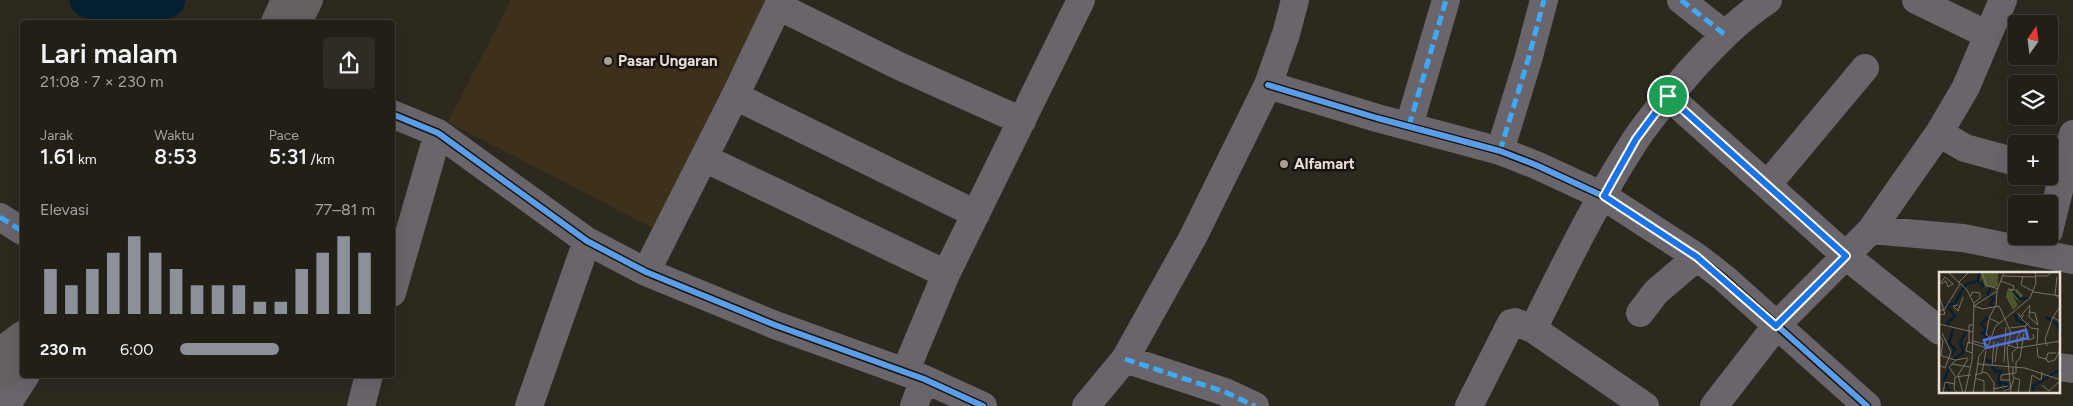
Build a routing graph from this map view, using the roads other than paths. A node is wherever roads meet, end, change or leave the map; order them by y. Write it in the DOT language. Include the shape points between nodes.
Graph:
graph roads {
  1 [pos="285,0"];
  2 [pos="309,0"];
  3 [pos="1081,0"];
  4 [pos="1295,0"];
  5 [pos="1446,0"];
  6 [pos="1544,0"];
  7 [pos="1681,0"];
  8 [pos="1768,0"];
  9 [pos="1916,0"];
  10 [pos="2003,0"];
  11 [pos="779,3"];
  12 [pos="275,20"];
  13 [pos="299,20"];
  14 [pos="1724,34"];
  15 [pos="1988,35"];
  16 [pos="1866,68"];
  17 [pos="1268,85"];
  18 [pos="735,96"];
  19 [pos="1668,96"];
  20 [pos="395,115"];
  21 [pos="1022,121"];
  22 [pos="1408,126"];
  23 [pos="438,133"];
  24 [pos="1939,133"];
  25 [pos="2073,134"];
  26 [pos="1500,151"];
  27 [pos="704,158"];
  28 [pos="2008,160"];
  29 [pos="2058,167"];
  30 [pos="1768,184"];
  31 [pos="2054,185"];
  32 [pos="1604,196"];
  33 [pos="976,214"];
  34 [pos="0,217"];
  35 [pos="20,230"];
  36 [pos="1871,230"];
  37 [pos="587,241"];
  38 [pos="2044,249"];
  39 [pos="1846,256"];
  40 [pos="1697,257"];
  41 [pos="2073,260"];
  42 [pos="646,272"];
  43 [pos="946,274"];
  44 [pos="395,284"];
  45 [pos="1640,313"];
  46 [pos="1776,326"];
  47 [pos="1533,329"];
  48 [pos="1939,330"];
  49 [pos="1125,359"];
  50 [pos="2060,367"];
  51 [pos="2073,369"];
  52 [pos="915,376"];
  53 [pos="24,378"];
  54 [pos="369,378"];
  55 [pos="6,406"];
  56 [pos="361,406"];
  57 [pos="529,406"];
  58 [pos="914,406"];
  59 [pos="983,406"];
  60 [pos="1086,406"];
  61 [pos="1255,406"];
  62 [pos="1469,406"];
  63 [pos="1645,406"];
  64 [pos="1714,406"];
  65 [pos="1867,406"];
  1 -- 12 [label="highway"];
  2 -- 13 [label="highway"];
  3 -- 21 [label="street"];
  4 -- 17 [label="street"];
  5 -- 22 [label="street"];
  6 -- 26 [label="street"];
  7 -- 14 [label="street"];
  8 -- 14 [label="street"];
  9 -- 15 [label="street"];
  10 -- 15 [label="street"];
  11 -- 18 [label="street"];
  11 -- 21 [label="street" via="899,66"];
  14 -- 19 [label="street"];
  15 -- 24 [label="street" via="1966,87"];
  16 -- 30 [label="street"];
  17 -- 22 [label="street"];
  17 -- 49 [label="street" via="1193,237"];
  18 -- 27 [label="street"];
  18 -- 33 [label="street"];
  19 -- 30 [label="street"];
  19 -- 32 [label="street" via="1636,139"];
  20 -- 23 [label="street"];
  21 -- 33 [label="street"];
  22 -- 26 [label="street"];
  23 -- 37 [label="street"];
  23 -- 44 [label="street"];
  24 -- 28 [label="street" via="1965,148"];
  24 -- 36 [label="street"];
  25 -- 29 [label="street"];
  26 -- 32 [label="street"];
  27 -- 42 [label="street"];
  27 -- 43 [label="street"];
  30 -- 39 [label="street"];
  31 -- 38 [label="street"];
  32 -- 40 [label="street"];
  32 -- 47 [label="street"];
  33 -- 43 [label="street"];
  34 -- 35 [label="street"];
  36 -- 38 [label="street"];
  36 -- 39 [label="street"];
  37 -- 42 [label="street"];
  37 -- 57 [label="street"];
  38 -- 41 [label="street"];
  39 -- 46 [label="street"];
  39 -- 48 [label="street"];
  40 -- 45 [label="street" via="1656,292"];
  40 -- 46 [label="street"];
  42 -- 52 [label="street" via="775,325"];
  43 -- 52 [label="street"];
  46 -- 64 [label="street"];
  46 -- 65 [label="street"];
  47 -- 62 [label="street" via="1511,323"];
  47 -- 63 [label="street"];
  49 -- 60 [label="street"];
  49 -- 61 [label="street" via="1225,392"];
  50 -- 51 [label="street"];
  52 -- 58 [label="street"];
  52 -- 59 [label="street"];
  53 -- 55 [label="street"];
  54 -- 56 [label="street"];
}
